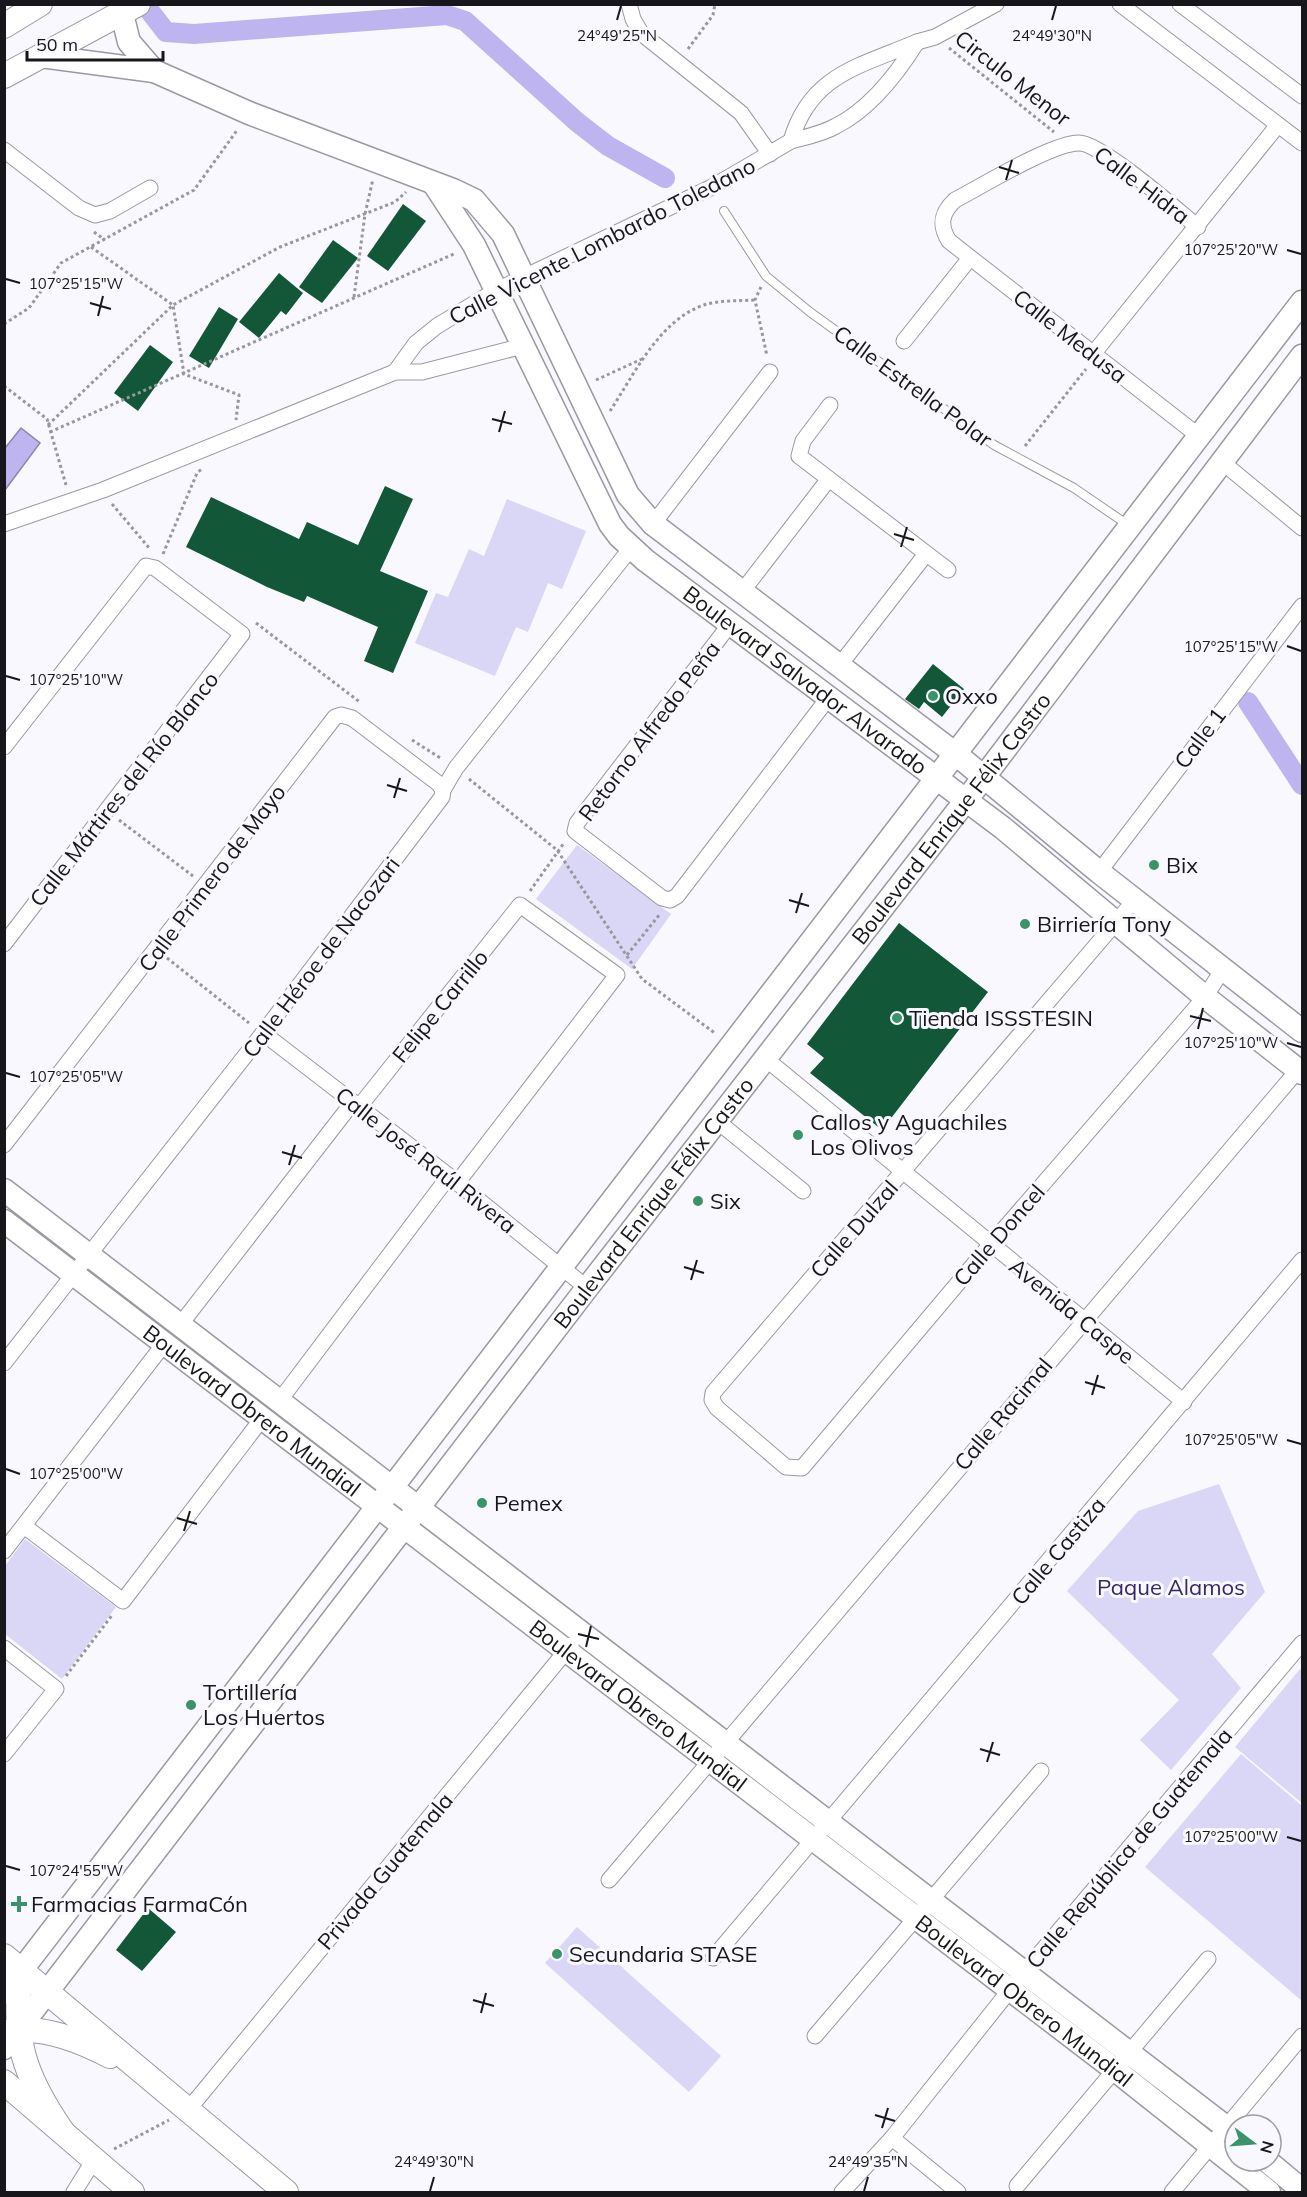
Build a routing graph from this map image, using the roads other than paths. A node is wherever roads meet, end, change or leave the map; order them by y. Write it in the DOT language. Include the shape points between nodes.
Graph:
graph roads {
  1 [pos="40,4"];
  2 [pos="629,4"];
  3 [pos="1120,4"];
  4 [pos="1180,4"];
  5 [pos="989,6"];
  6 [pos="130,9"];
  7 [pos="4,26"];
  8 [pos="917,42"];
  9 [pos="41,56"];
  10 [pos="154,71"];
  11 [pos="4,76"];
  12 [pos="1302,96"];
  13 [pos="1278,125"];
  14 [pos="791,141"];
  15 [pos="1302,142"];
  16 [pos="4,150"];
  17 [pos="770,154"];
  18 [pos="428,181"];
  19 [pos="150,188"];
  20 [pos="724,211"];
  21 [pos="1198,227"];
  22 [pos="943,233"];
  23 [pos="970,258"];
  24 [pos="525,277"];
  25 [pos="495,291"];
  26 [pos="1302,302"];
  27 [pos="904,341"];
  28 [pos="523,346"];
  29 [pos="1093,354"];
  30 [pos="1302,356"];
  31 [pos="395,372"];
  32 [pos="770,372"];
  33 [pos="830,405"];
  34 [pos="1200,437"];
  35 [pos="1222,462"];
  36 [pos="828,480"];
  37 [pos="4,524"];
  38 [pos="653,524"];
  39 [pos="1131,527"];
  40 [pos="1302,528"];
  41 [pos="632,548"];
  42 [pos="926,554"];
  43 [pos="948,570"];
  44 [pos="716,572"];
  45 [pos="741,593"];
  46 [pos="698,597"];
  47 [pos="1302,606"];
  48 [pos="731,623"];
  49 [pos="838,666"];
  50 [pos="829,697"];
  51 [pos="880,698"];
  52 [pos="862,722"];
  53 [pos="4,747"];
  54 [pos="957,755"];
  55 [pos="984,777"];
  56 [pos="938,779"];
  57 [pos="443,790"];
  58 [pos="965,800"];
  59 [pos="1099,872"];
  60 [pos="1135,900"];
  61 [pos="1116,923"];
  62 [pos="4,944"];
  63 [pos="1223,969"];
  64 [pos="1205,997"];
  65 [pos="1302,1031"];
  66 [pos="263,1033"];
  67 [pos="766,1059"];
  68 [pos="1300,1072"];
  69 [pos="356,1104"];
  70 [pos="717,1121"];
  71 [pos="4,1144"];
  72 [pos="903,1172"];
  73 [pos="453,1180"];
  74 [pos="4,1190"];
  75 [pos="803,1191"];
  76 [pos="4,1221"];
  77 [pos="991,1244"];
  78 [pos="89,1255"];
  79 [pos="1302,1260"];
  80 [pos="562,1268"];
  81 [pos="74,1275"];
  82 [pos="587,1288"];
  83 [pos="1083,1319"];
  84 [pos="180,1325"];
  85 [pos="164,1344"];
  86 [pos="4,1363"];
  87 [pos="236,1367"];
  88 [pos="219,1387"];
  89 [pos="280,1400"];
  90 [pos="1184,1402"];
  91 [pos="261,1420"];
  92 [pos="792,1468"];
  93 [pos="393,1487"];
  94 [pos="378,1508"];
  95 [pos="420,1508"];
  96 [pos="24,1526"];
  97 [pos="404,1529"];
  98 [pos="4,1551"];
  99 [pos="582,1632"];
  100 [pos="4,1648"];
  101 [pos="1301,1649"];
  102 [pos="567,1650"];
  103 [pos="726,1742"];
  104 [pos="4,1754"];
  105 [pos="711,1761"];
  106 [pos="1041,1771"];
  107 [pos="829,1820"];
  108 [pos="812,1841"];
  109 [pos="609,1880"];
  110 [pos="932,1899"];
  111 [pos="915,1918"];
  112 [pos="713,1958"];
  113 [pos="1208,1959"];
  114 [pos="13,1963"];
  115 [pos="1025,1971"];
  116 [pos="1010,1992"];
  117 [pos="48,1993"];
  118 [pos="9,2020"];
  119 [pos="815,2036"];
  120 [pos="1302,2036"];
  121 [pos="1122,2060"];
  122 [pos="144,2074"];
  123 [pos="4,2082"];
  124 [pos="188,2110"];
  125 [pos="1244,2113"];
  126 [pos="1223,2126"];
  127 [pos="62,2131"];
  128 [pos="1223,2137"];
  129 [pos="892,2138"];
  130 [pos="1211,2146"];
  131 [pos="93,2160"];
  132 [pos="1281,2173"];
  133 [pos="1017,2186"];
  134 [pos="1302,2190"];
  135 [pos="74,2193"];
  136 [pos="132,2193"];
  137 [pos="286,2193"];
  138 [pos="842,2193"];
  139 [pos="958,2193"];
  140 [pos="1172,2193"];
  141 [pos="1269,2193"];
  1 -- 7 [label="main road"];
  2 -- 17 [label="street" via="641,33 741,113"];
  3 -- 13 [label="street"];
  4 -- 12 [label="street"];
  5 -- 8 [label="street" via="935,37"];
  6 -- 9 [label="main road"];
  6 -- 10 [label="street, Boulevard Salvador Alvarado" via="129,42"];
  8 -- 14 [label="street, Calle Vicente Lombardo Toledano" via="892,78 852,116 824,132"];
  8 -- 14 [label="street" via="848,70 824,85 796,122"];
  9 -- 10 [label="street, Boulevard Salvador Alvarado"];
  9 -- 11 [label="main road"];
  10 -- 18 [label="street, Boulevard Salvador Alvarado" via="249,113"];
  13 -- 15 [label="street"];
  13 -- 21 [label="street"];
  14 -- 17 [label="street, Calle Vicente Lombardo Toledano"];
  16 -- 19 [label="street" via="79,208 95,215 110,211"];
  17 -- 24 [label="street, Calle Vicente Lombardo Toledano" via="712,187"];
  18 -- 24 [label="street, Boulevard Salvador Alvarado" via="474,200 503,234"];
  18 -- 25 [label="street, Boulevard Salvador Alvarado" via="474,245"];
  20 -- 39 [label="lane, Calle Estrella Polar" via="766,276 994,445 1074,488"];
  21 -- 22 [label="street, Calle Hidra" via="1101,151 1080,143 1050,152 955,200 943,215"];
  21 -- 29 [label="street"];
  22 -- 23 [label="street, Calle Medusa"];
  23 -- 27 [label="street"];
  23 -- 29 [label="street, Calle Medusa"];
  24 -- 25 [label="street, Calle Vicente Lombardo Toledano"];
  24 -- 38 [label="street, Boulevard Salvador Alvarado" via="628,495"];
  25 -- 28 [label="street, Boulevard Salvador Alvarado"];
  25 -- 31 [label="street, Calle Vicente Lombardo Toledano" via="416,343"];
  26 -- 34 [label="street, Boulevard Enrique Félix Castro"];
  28 -- 31 [label="street, Calle Vicente Lombardo Toledano" via="422,372"];
  28 -- 41 [label="street, Boulevard Salvador Alvarado" via="610,524"];
  29 -- 34 [label="street, Calle Medusa"];
  30 -- 35 [label="street, Boulevard Enrique Félix Castro"];
  31 -- 37 [label="street, Calle Vicente Lombardo Toledano" via="234,438"];
  32 -- 38 [label="street"];
  33 -- 36 [label="street" via="803,441 799,456"];
  34 -- 39 [label="street, Boulevard Enrique Félix Castro"];
  35 -- 40 [label="street"];
  35 -- 55 [label="street, Boulevard Enrique Félix Castro"];
  36 -- 42 [label="street"];
  36 -- 45 [label="street"];
  38 -- 44 [label="street, Boulevard Salvador Alvarado"];
  39 -- 54 [label="street, Boulevard Enrique Félix Castro"];
  41 -- 46 [label="street, Boulevard Salvador Alvarado"];
  41 -- 57 [label="street, Calle Héroe de Nacozari" via="456,768"];
  42 -- 43 [label="street"];
  42 -- 49 [label="street"];
  44 -- 45 [label="street, Boulevard Salvador Alvarado"];
  44 -- 46 [label="street"];
  45 -- 49 [label="street, Boulevard Salvador Alvarado"];
  46 -- 48 [label="street, Boulevard Salvador Alvarado"];
  47 -- 59 [label="street, Calle 1"];
  48 -- 50 [label="street, Boulevard Salvador Alvarado"];
  48 -- 50 [label="street, Retorno Alfredo Peña" via="577,823 575,831 662,898 670,900 677,896"];
  49 -- 51 [label="street, Boulevard Salvador Alvarado"];
  50 -- 52 [label="street, Boulevard Salvador Alvarado"];
  51 -- 52 [label="street"];
  51 -- 54 [label="street, Boulevard Salvador Alvarado"];
  52 -- 56 [label="street, Boulevard Salvador Alvarado"];
  53 -- 62 [label="street, Calle Mártires del Río Blanco" via="146,566 155,568 242,634"];
  54 -- 55 [label="street, Boulevard Salvador Alvarado"];
  54 -- 56 [label="street, Boulevard Enrique Félix Castro"];
  55 -- 58 [label="street, Boulevard Enrique Félix Castro"];
  55 -- 59 [label="street, Boulevard Salvador Alvarado"];
  56 -- 58 [label="street, Boulevard Salvador Alvarado"];
  56 -- 80 [label="street, Boulevard Enrique Félix Castro"];
  57 -- 66 [label="street, Calle Héroe de Nacozari" via="442,797"];
  57 -- 71 [label="street, Calle Primero de Mayo" via="352,718 335,717"];
  58 -- 61 [label="street, Boulevard Salvador Alvarado"];
  58 -- 67 [label="street, Boulevard Enrique Félix Castro"];
  59 -- 60 [label="street, Boulevard Salvador Alvarado"];
  60 -- 61 [label="street, Calle Dulzal"];
  60 -- 63 [label="street, Boulevard Salvador Alvarado"];
  61 -- 64 [label="street, Boulevard Salvador Alvarado"];
  61 -- 72 [label="street, Calle Dulzal"];
  63 -- 64 [label="street, Calle Doncel"];
  63 -- 65 [label="street, Boulevard Salvador Alvarado"];
  64 -- 68 [label="street, Boulevard Salvador Alvarado"];
  64 -- 77 [label="street, Calle Doncel"];
  66 -- 69 [label="street, Calle José Raúl Rivera"];
  66 -- 78 [label="street, Calle Héroe de Nacozari"];
  67 -- 70 [label="street, Boulevard Enrique Félix Castro"];
  67 -- 72 [label="street, Avenida Caspe"];
  68 -- 83 [label="street, Calle Racimal"];
  69 -- 73 [label="street, Calle José Raúl Rivera"];
  69 -- 73 [label="street, Felipe Carrillo" via="520,905 617,975"];
  69 -- 84 [label="street, Felipe Carrillo"];
  70 -- 75 [label="street"];
  70 -- 82 [label="street, Boulevard Enrique Félix Castro"];
  72 -- 77 [label="street, Avenida Caspe"];
  72 -- 92 [label="street, Calle Dulzal" via="713,1392 717,1408"];
  73 -- 80 [label="street, Calle José Raúl Rivera"];
  73 -- 89 [label="street"];
  74 -- 78 [label="street, Boulevard Obrero Mundial"];
  76 -- 81 [label="street, Boulevard Obrero Mundial"];
  77 -- 83 [label="street, Avenida Caspe"];
  77 -- 92 [label="street, Calle Doncel" via="802,1468"];
  78 -- 81 [label="street, Calle Héroe de Nacozari"];
  78 -- 84 [label="street, Boulevard Obrero Mundial"];
  79 -- 90 [label="street, Calle Castiza"];
  80 -- 82 [label="street, Calle José Raúl Rivera"];
  80 -- 93 [label="street, Boulevard Enrique Félix Castro"];
  81 -- 85 [label="street, Boulevard Obrero Mundial"];
  81 -- 86 [label="street, Calle Héroe de Nacozari"];
  82 -- 95 [label="street, Boulevard Enrique Félix Castro"];
  83 -- 90 [label="street, Avenida Caspe"];
  83 -- 103 [label="street, Calle Racimal"];
  84 -- 87 [label="street, Boulevard Obrero Mundial"];
  85 -- 88 [label="street, Boulevard Obrero Mundial"];
  85 -- 96 [label="street"];
  87 -- 88 [label="street"];
  87 -- 89 [label="street, Boulevard Obrero Mundial"];
  88 -- 91 [label="street, Boulevard Obrero Mundial"];
  89 -- 93 [label="street, Boulevard Obrero Mundial"];
  90 -- 107 [label="street, Calle Castiza"];
  91 -- 94 [label="street, Boulevard Obrero Mundial"];
  91 -- 96 [label="street" via="123,1601"];
  93 -- 94 [label="street, Boulevard Enrique Félix Castro"];
  93 -- 95 [label="street, Boulevard Obrero Mundial"];
  94 -- 97 [label="street, Boulevard Obrero Mundial"];
  94 -- 114 [label="street, Boulevard Enrique Félix Castro"];
  95 -- 97 [label="street, Boulevard Enrique Félix Castro"];
  95 -- 99 [label="street, Boulevard Obrero Mundial"];
  96 -- 98 [label="street"];
  97 -- 102 [label="street, Boulevard Obrero Mundial"];
  97 -- 117 [label="street, Boulevard Enrique Félix Castro"];
  99 -- 102 [label="street, Privada Guatemala"];
  99 -- 103 [label="street, Boulevard Obrero Mundial"];
  100 -- 104 [label="street" via="56,1689"];
  101 -- 115 [label="street, Calle República de Guatemala"];
  102 -- 105 [label="street, Boulevard Obrero Mundial"];
  102 -- 124 [label="street, Privada Guatemala"];
  103 -- 105 [label="street, Calle Racimal"];
  103 -- 107 [label="street, Boulevard Obrero Mundial"];
  105 -- 108 [label="street, Boulevard Obrero Mundial"];
  105 -- 109 [label="street, Calle Racimal"];
  106 -- 110 [label="street"];
  107 -- 108 [label="street, Calle Castiza"];
  107 -- 110 [label="street, Boulevard Obrero Mundial"];
  108 -- 111 [label="street, Boulevard Obrero Mundial"];
  108 -- 112 [label="street, Calle Castiza"];
  110 -- 111 [label="street"];
  110 -- 115 [label="street, Boulevard Obrero Mundial"];
  111 -- 116 [label="street, Boulevard Obrero Mundial"];
  111 -- 119 [label="street"];
  113 -- 121 [label="street"];
  114 -- 117 [label="main road"];
  114 -- 118 [label="main road"];
  115 -- 116 [label="street, Calle República de Guatemala"];
  115 -- 121 [label="street, Boulevard Obrero Mundial"];
  116 -- 121 [label="street, Boulevard Obrero Mundial"];
  116 -- 129 [label="street, Calle República de Guatemala"];
  117 -- 118 [label="main road"];
  117 -- 122 [label="main road"];
  118 -- 122 [label="main road" via="89,2045"];
  118 -- 127 [label="main road" via="39,2098"];
  120 -- 125 [label="street"];
  121 -- 126 [label="street, Boulevard Obrero Mundial"];
  121 -- 130 [label="street, Boulevard Obrero Mundial"];
  121 -- 133 [label="street"];
  122 -- 124 [label="main road"];
  123 -- 127 [label="main road"];
  124 -- 137 [label="main road"];
  127 -- 131 [label="main road"];
  128 -- 130 [label="street"];
  129 -- 138 [label="street, Calle República de Guatemala"];
  129 -- 139 [label="street"];
  130 -- 140 [label="street"];
  130 -- 141 [label="street, Boulevard Obrero Mundial"];
  131 -- 135 [label="street"];
  131 -- 136 [label="main road"];
  132 -- 134 [label="street"];
}
